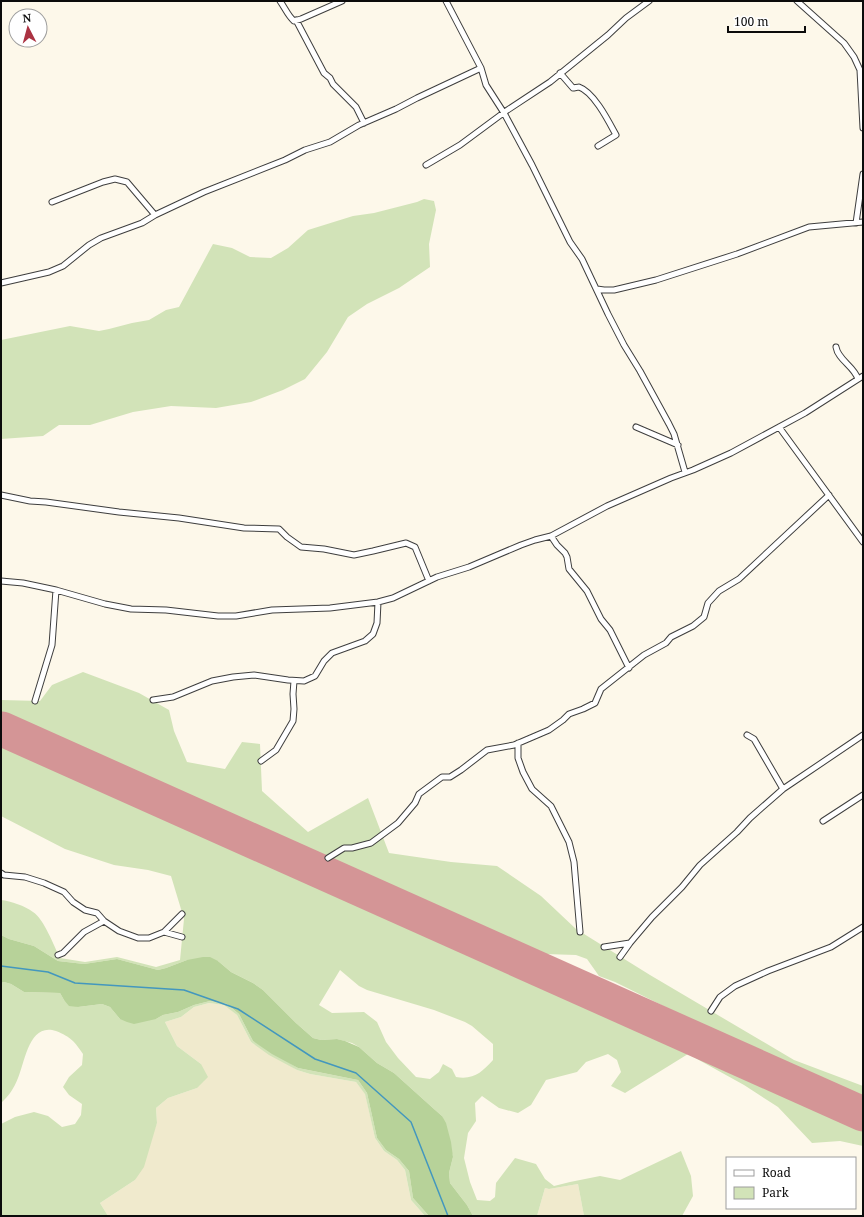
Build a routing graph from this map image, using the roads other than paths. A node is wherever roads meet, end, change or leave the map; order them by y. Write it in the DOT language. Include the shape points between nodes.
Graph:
graph roads {
  1 [pos="280,1"];
  2 [pos="342,1"];
  3 [pos="446,1"];
  4 [pos="649,1"];
  5 [pos="797,1"];
  6 [pos="296,20"];
  7 [pos="481,68"];
  8 [pos="560,73"];
  9 [pos="504,113"];
  10 [pos="364,123"];
  11 [pos="863,128"];
  12 [pos="598,146"];
  13 [pos="426,166"];
  14 [pos="863,174"];
  15 [pos="52,202"];
  16 [pos="155,215"];
  17 [pos="863,222"];
  18 [pos="856,223"];
  19 [pos="1,283"];
  20 [pos="597,289"];
  21 [pos="836,347"];
  22 [pos="862,377"];
  23 [pos="636,427"];
  24 [pos="779,427"];
  25 [pos="678,445"];
  26 [pos="685,472"];
  27 [pos="1,495"];
  28 [pos="829,495"];
  29 [pos="551,536"];
  30 [pos="863,542"];
  31 [pos="1,581"];
  32 [pos="429,581"];
  33 [pos="56,590"];
  34 [pos="378,602"];
  35 [pos="629,668"];
  36 [pos="294,681"];
  37 [pos="153,700"];
  38 [pos="35,701"];
  39 [pos="747,734"];
  40 [pos="863,735"];
  41 [pos="518,743"];
  42 [pos="261,761"];
  43 [pos="783,789"];
  44 [pos="863,795"];
  45 [pos="823,821"];
  46 [pos="328,858"];
  47 [pos="1,873"];
  48 [pos="182,914"];
  49 [pos="104,921"];
  50 [pos="863,927"];
  51 [pos="164,932"];
  52 [pos="580,932"];
  53 [pos="182,937"];
  54 [pos="630,943"];
  55 [pos="604,947"];
  56 [pos="58,955"];
  57 [pos="620,957"];
  58 [pos="711,1011"];
  1 -- 6 [label="street" via="290,17"];
  2 -- 6 [label="street"];
  3 -- 7 [label="street"];
  4 -- 8 [label="street"];
  5 -- 11 [label="street" via="844,43 854,57 860,70"];
  6 -- 10 [label="street" via="324,73 356,107"];
  7 -- 9 [label="street" via="486,85"];
  7 -- 10 [label="street"];
  8 -- 9 [label="street"];
  8 -- 12 [label="street" via="573,88 579,87 590,94 606,115 616,135"];
  9 -- 13 [label="street"];
  9 -- 20 [label="street"];
  10 -- 16 [label="street" via="330,142 204,192"];
  14 -- 18 [label="street"];
  15 -- 16 [label="street" via="116,179 127,182"];
  16 -- 19 [label="street" via="142,223 101,238 63,266"];
  17 -- 18 [label="street"];
  18 -- 20 [label="street" via="809,227 656,280 614,290"];
  20 -- 25 [label="street" via="624,345 666,417"];
  21 -- 22 [label="street" via="837,353"];
  22 -- 24 [label="street" via="805,414"];
  23 -- 25 [label="street"];
  24 -- 26 [label="street" via="731,453"];
  24 -- 28 [label="street"];
  25 -- 26 [label="street"];
  26 -- 29 [label="street" via="607,506"];
  27 -- 32 [label="street" via="30,501 244,528 279,529 301,547 354,555 406,543 415,547"];
  28 -- 30 [label="street"];
  28 -- 35 [label="street" via="739,579 719,591 708,603 704,617 644,655"];
  29 -- 32 [label="street" via="528,542"];
  29 -- 35 [label="street" via="567,557 570,569 587,591"];
  31 -- 33 [label="street"];
  32 -- 34 [label="street" via="393,598"];
  33 -- 34 [label="street" via="131,609 218,616"];
  33 -- 38 [label="street" via="52,645"];
  34 -- 36 [label="street" via="377,623 373,634 365,641 332,653 315,676 304,681"];
  35 -- 41 [label="street" via="601,689 595,703 569,714 548,730"];
  36 -- 37 [label="street" via="254,675 232,677 212,681 173,697"];
  36 -- 42 [label="street" via="292,721 276,750"];
  39 -- 43 [label="street" via="754,739"];
  40 -- 43 [label="street"];
  41 -- 46 [label="street" via="487,750 450,777 442,777 418,794 415,803 398,823 371,843 344,848"];
  41 -- 52 [label="street" via="518,758 523,772 532,789 551,806 569,842 574,862"];
  43 -- 54 [label="street" via="700,865"];
  44 -- 45 [label="street"];
  47 -- 49 [label="street" via="25,877 64,892 73,902 85,910 97,913"];
  48 -- 51 [label="street"];
  49 -- 51 [label="street" via="138,938 149,938"];
  49 -- 56 [label="street" via="84,932 64,953"];
  50 -- 58 [label="street" via="831,947 735,986 720,997"];
  51 -- 53 [label="street"];
  54 -- 55 [label="street"];
  54 -- 57 [label="street"];
}
